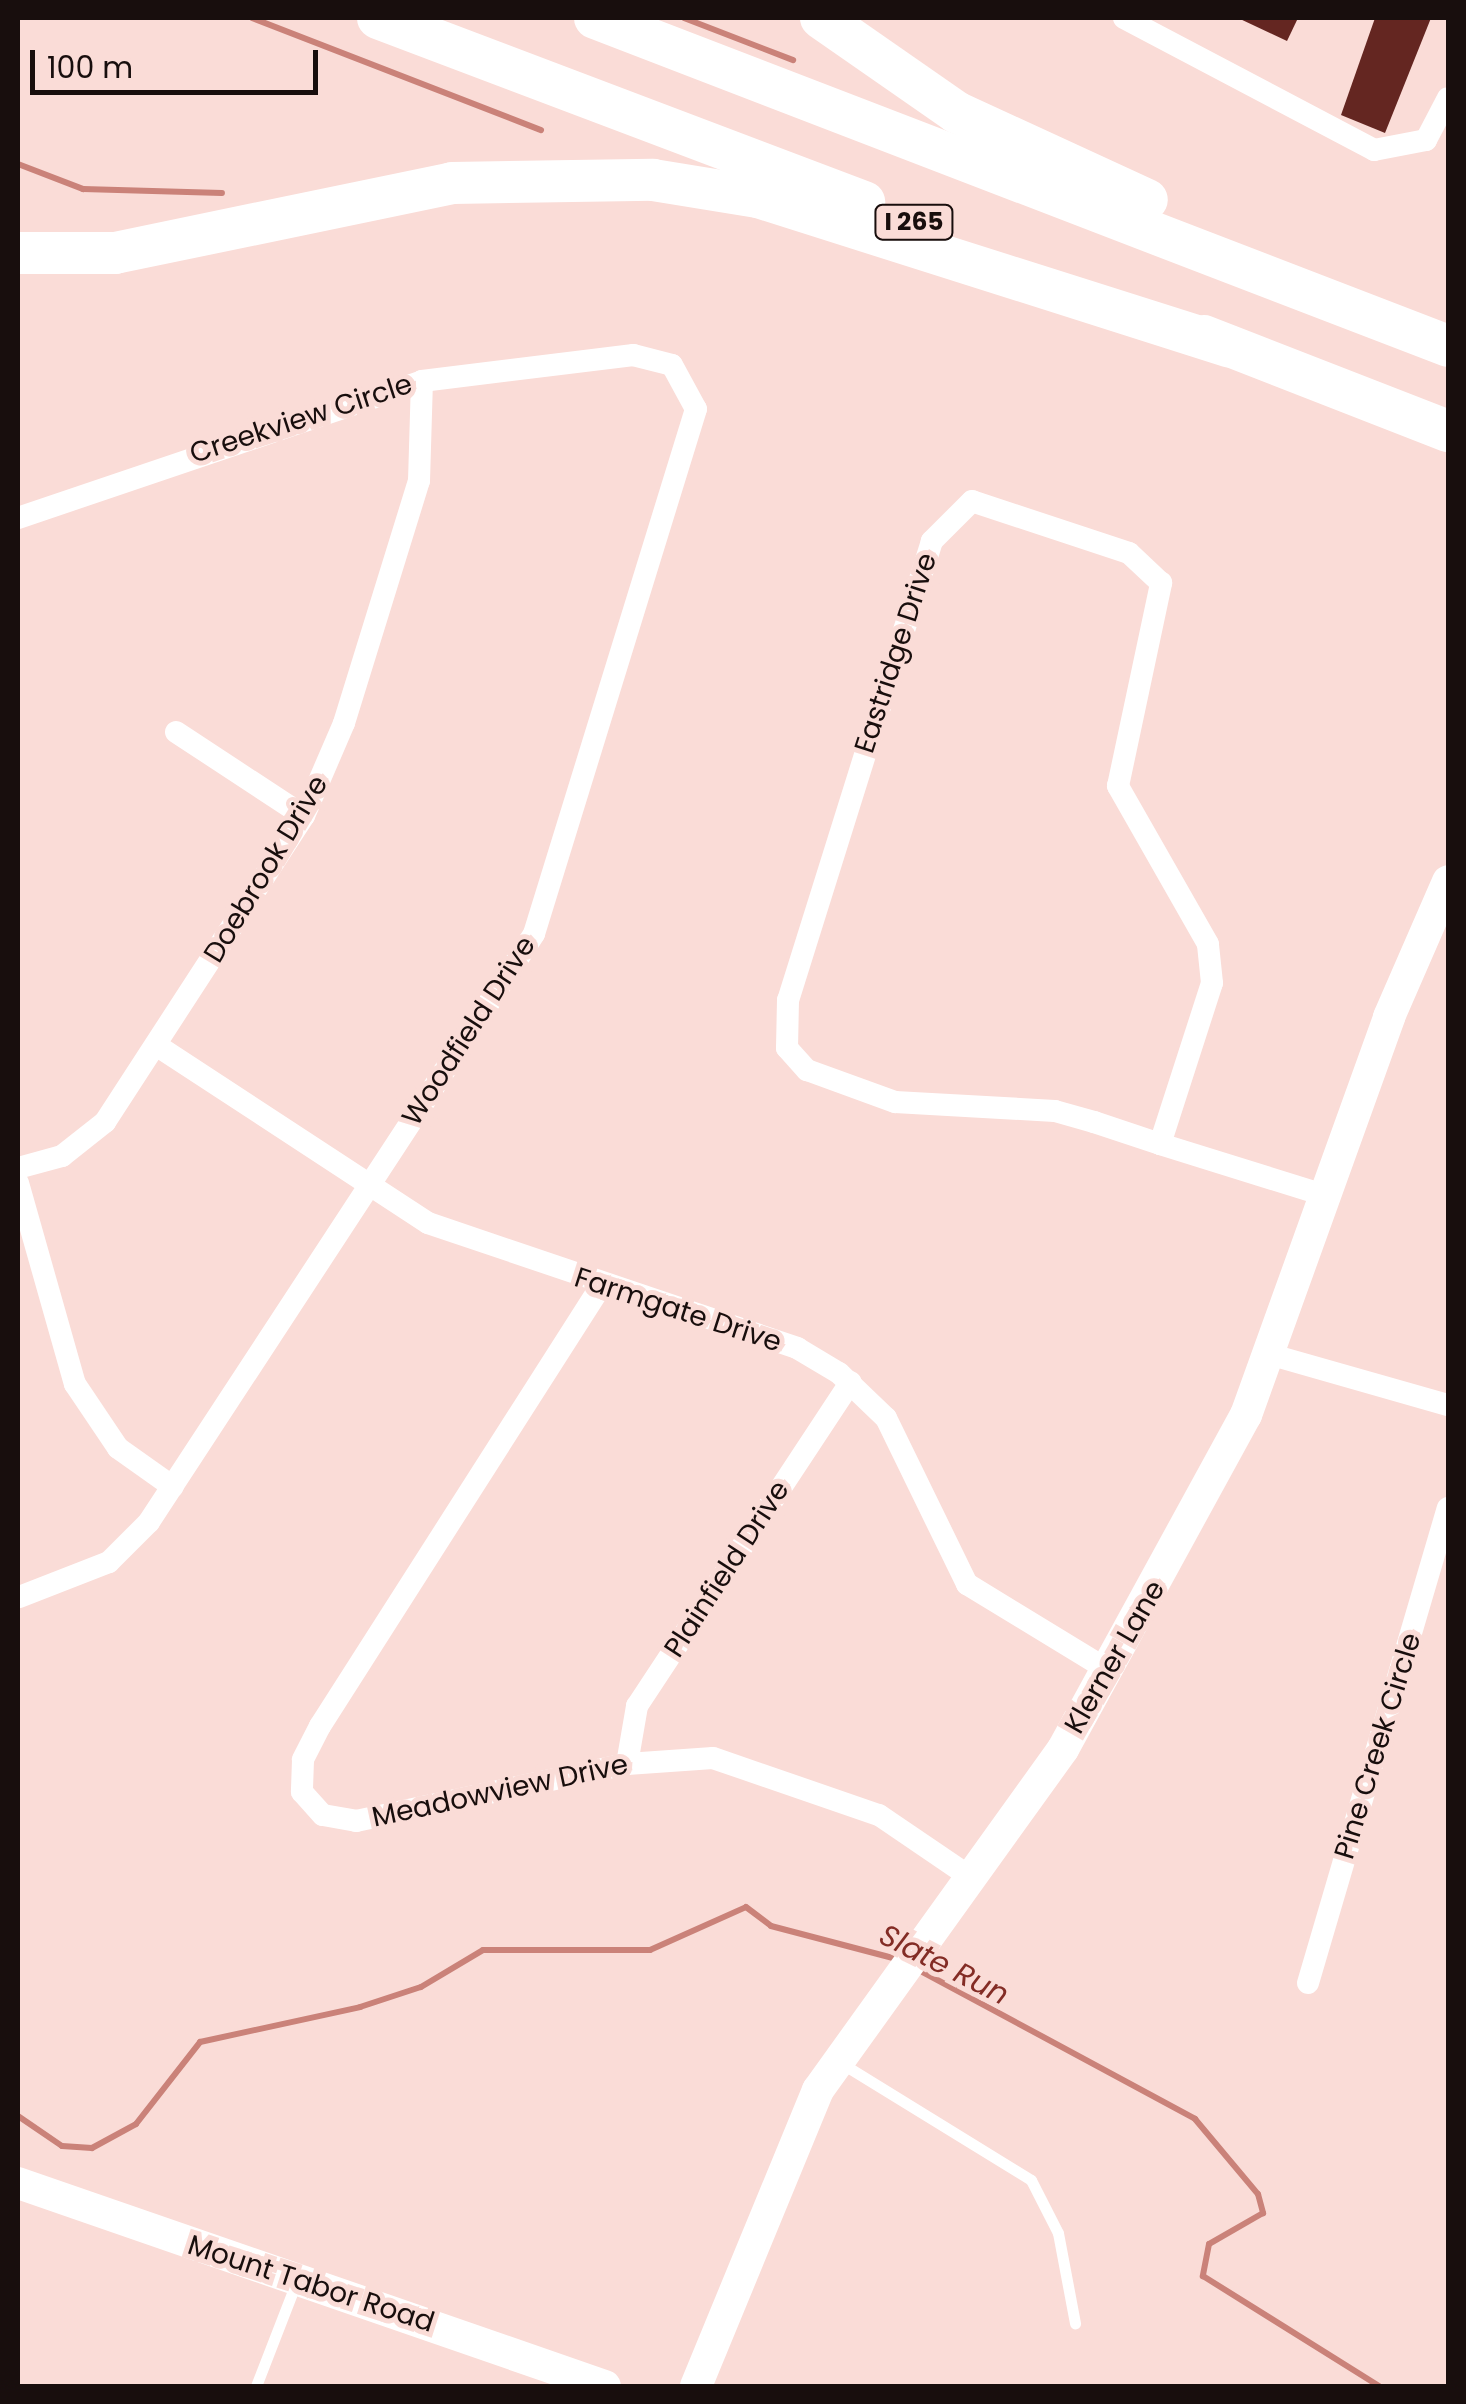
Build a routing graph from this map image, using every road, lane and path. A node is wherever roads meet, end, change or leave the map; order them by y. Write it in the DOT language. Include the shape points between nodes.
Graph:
graph roads {
  1 [pos="378,18"];
  2 [pos="595,18"];
  3 [pos="821,18"];
  4 [pos="1124,18"];
  5 [pos="1448,98"];
  6 [pos="18,253"];
  7 [pos="1448,344"];
  8 [pos="1229,346"];
  9 [pos="654,358"];
  10 [pos="422,381"];
  11 [pos="1448,431"];
  12 [pos="18,518"];
  13 [pos="176,732"];
  14 [pos="304,816"];
  15 [pos="1448,881"];
  16 [pos="156,1045"];
  17 [pos="1160,1144"];
  18 [pos="18,1168"];
  19 [pos="18,1183"];
  20 [pos="366,1184"];
  21 [pos="1327,1196"];
  22 [pos="601,1286"];
  23 [pos="1272,1354"];
  24 [pos="851,1382"];
  25 [pos="1448,1405"];
  26 [pos="173,1487"];
  27 [pos="1448,1508"];
  28 [pos="19,1597"];
  29 [pos="1108,1670"];
  30 [pos="627,1764"];
  31 [pos="973,1879"];
  32 [pos="1308,1983"];
  33 [pos="838,2061"];
  34 [pos="18,2182"];
  35 [pos="297,2279"];
  36 [pos="1075,2324"];
  37 [pos="256,2386"];
  38 [pos="605,2386"];
  39 [pos="696,2386"];
  1 -- 8 [label="highway, I 265"];
  2 -- 7 [label="highway"];
  3 -- 7 [label="highway" via="956,112 1429,320"];
  4 -- 5 [label="street" via="1374,150 1426,140"];
  6 -- 8 [label="highway" via="131,250 452,183 653,180 758,197"];
  8 -- 11 [label="highway, I 265"];
  9 -- 10 [label="street, Creekview Circle"];
  9 -- 20 [label="street, Woodfield Drive" via="693,393 696,428 553,888 521,955"];
  10 -- 12 [label="street, Creekview Circle"];
  10 -- 14 [label="street, Doebrook Drive" via="419,481 344,723"];
  13 -- 14 [label="street"];
  14 -- 16 [label="street, Doebrook Drive"];
  15 -- 21 [label="street, Klerner Lane" via="1395,1000"];
  16 -- 18 [label="street, Doebrook Drive" via="92,1136"];
  16 -- 20 [label="street, Farmgate Drive"];
  17 -- 17 [label="street, Eastridge Drive" via="1056,1111 895,1102 807,1070 783,1033 932,541 972,501 1129,553 1161,584 1118,786 1208,944 1212,983"];
  17 -- 21 [label="street, Eastridge Drive"];
  19 -- 26 [label="street" via="81,1396 118,1448"];
  20 -- 22 [label="street, Farmgate Drive" via="450,1233"];
  20 -- 26 [label="street, Woodfield Drive"];
  21 -- 23 [label="street, Klerner Lane"];
  22 -- 24 [label="street, Farmgate Drive" via="797,1348"];
  22 -- 30 [label="street, Meadowview Drive" via="320,1726 300,1776 312,1808 356,1821"];
  23 -- 25 [label="street"];
  23 -- 29 [label="street, Klerner Lane"];
  24 -- 29 [label="street, Farmgate Drive" via="892,1428 967,1584"];
  24 -- 30 [label="street, Plainfield Drive" via="637,1706"];
  26 -- 28 [label="street, Woodfield Drive" via="109,1562"];
  27 -- 32 [label="street, Pine Creek Circle"];
  29 -- 31 [label="street, Klerner Lane"];
  30 -- 31 [label="street, Meadowview Drive" via="692,1756 756,1766 879,1815"];
  31 -- 33 [label="street, Klerner Lane"];
  33 -- 36 [label="lane" via="1032,2180 1058,2233"];
  33 -- 39 [label="street, Klerner Lane" via="797,2130"];
  34 -- 35 [label="street, Mount Tabor Road"];
  35 -- 37 [label="lane"];
  35 -- 38 [label="street, Mount Tabor Road"];
}
